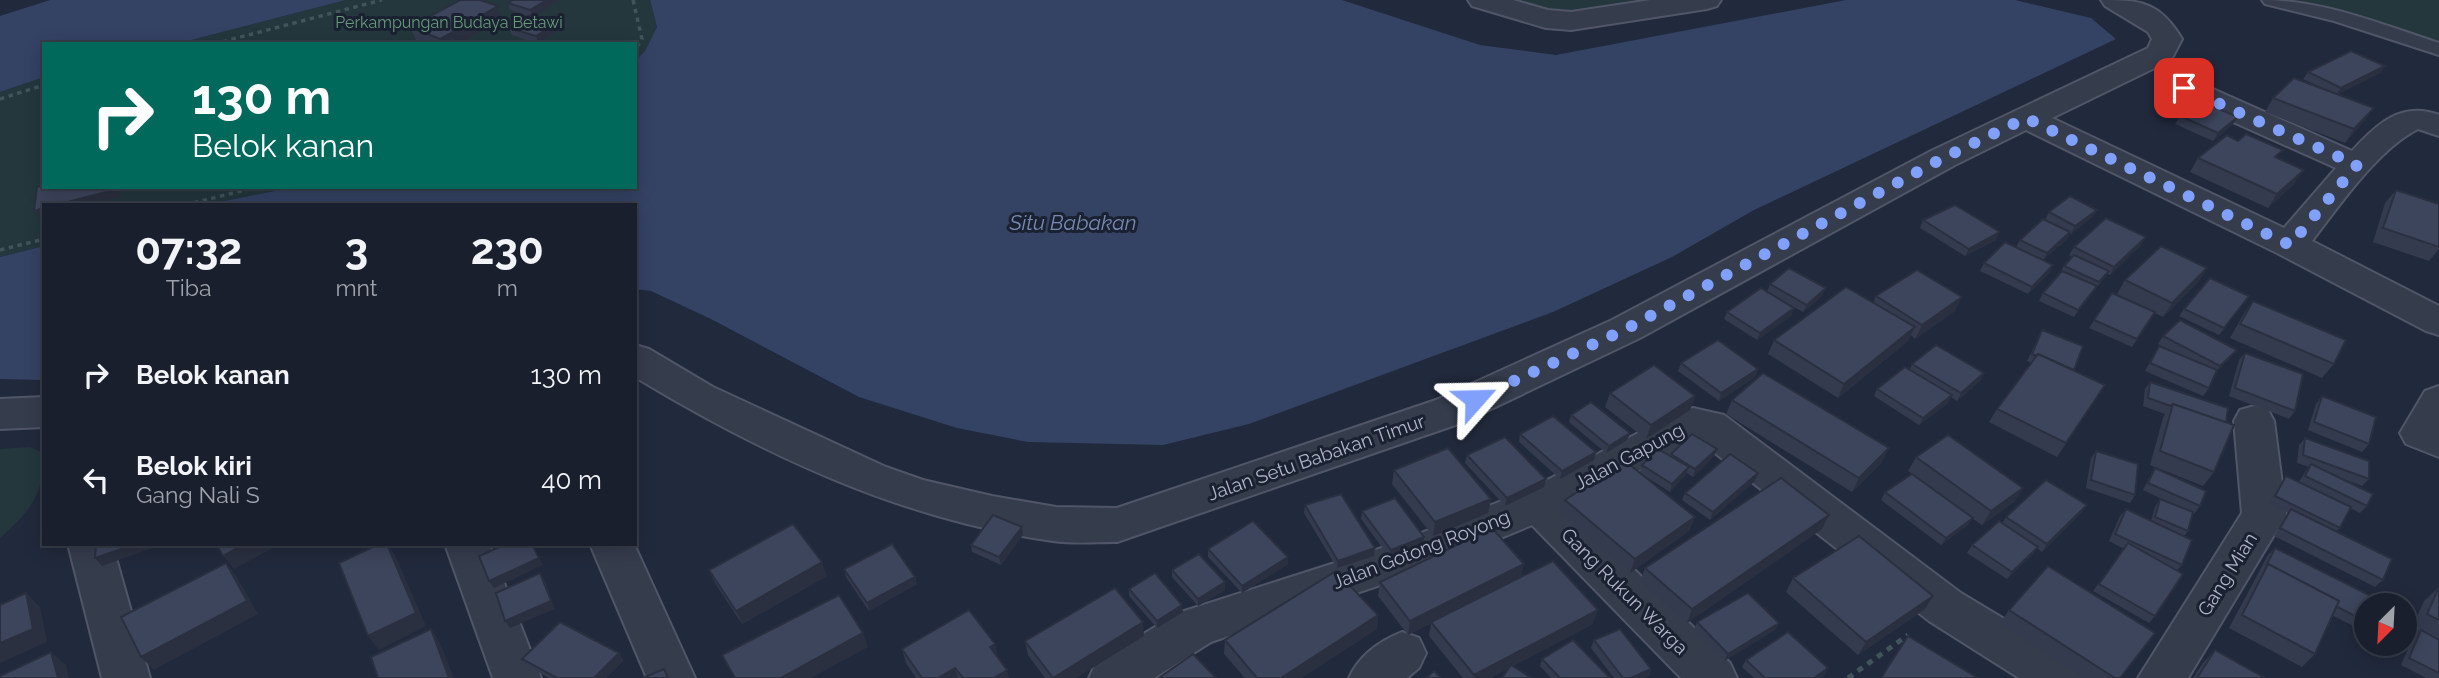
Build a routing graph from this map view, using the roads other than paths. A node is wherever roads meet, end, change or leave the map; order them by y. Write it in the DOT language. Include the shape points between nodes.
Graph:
graph roads {
  1 [pos="1482,0"];
  2 [pos="1707,0"];
  3 [pos="2115,0"];
  4 [pos="2271,0"];
  5 [pos="2352,0"];
  6 [pos="2340,17"];
  7 [pos="2439,49"];
  8 [pos="2184,88"];
  9 [pos="2434,116"];
  10 [pos="2026,118"];
  11 [pos="2357,165"];
  12 [pos="2290,245"];
  13 [pos="2439,322"];
  14 [pos="637,360"];
  15 [pos="2439,401"];
  16 [pos="42,412"];
  17 [pos="0,414"];
  18 [pos="2254,421"];
  19 [pos="2439,441"];
  20 [pos="1539,504"];
  21 [pos="91,546"];
  22 [pos="468,546"];
  23 [pos="613,546"];
  24 [pos="126,678"];
  25 [pos="517,678"];
  26 [pos="671,678"];
  27 [pos="1113,678"];
  28 [pos="1713,678"];
  29 [pos="2060,678"];
  30 [pos="2161,678"];
  1 -- 2 [label="street" via="1546,19 1571,21"];
  3 -- 10 [label="street, Jalan Setu Babakan Timur" via="2162,29 2167,39 2160,54"];
  4 -- 6 [label="lane"];
  5 -- 6 [label="lane"];
  6 -- 7 [label="lane"];
  8 -- 11 [label="street"];
  9 -- 11 [label="street" via="2401,125"];
  10 -- 12 [label="street"];
  10 -- 14 [label="street, Jalan Setu Babakan Timur" via="1626,329 1450,411 1116,525 1056,524 992,513 871,479 699,397"];
  11 -- 12 [label="street"];
  12 -- 13 [label="street"];
  15 -- 19 [label="street" via="2421,433"];
  16 -- 17 [label="street"];
  18 -- 30 [label="street, Gang Mian" via="2264,515"];
  20 -- 27 [label="street, Jalan Gotong Royong" via="1403,559 1195,627"];
  20 -- 28 [label="street, Gang Rukun Warga"];
  20 -- 29 [label="street, Jalan Gapung" via="1693,423 1709,426 1945,607"];
  21 -- 24 [label="street"];
  22 -- 25 [label="street"];
  23 -- 26 [label="street"];
}
